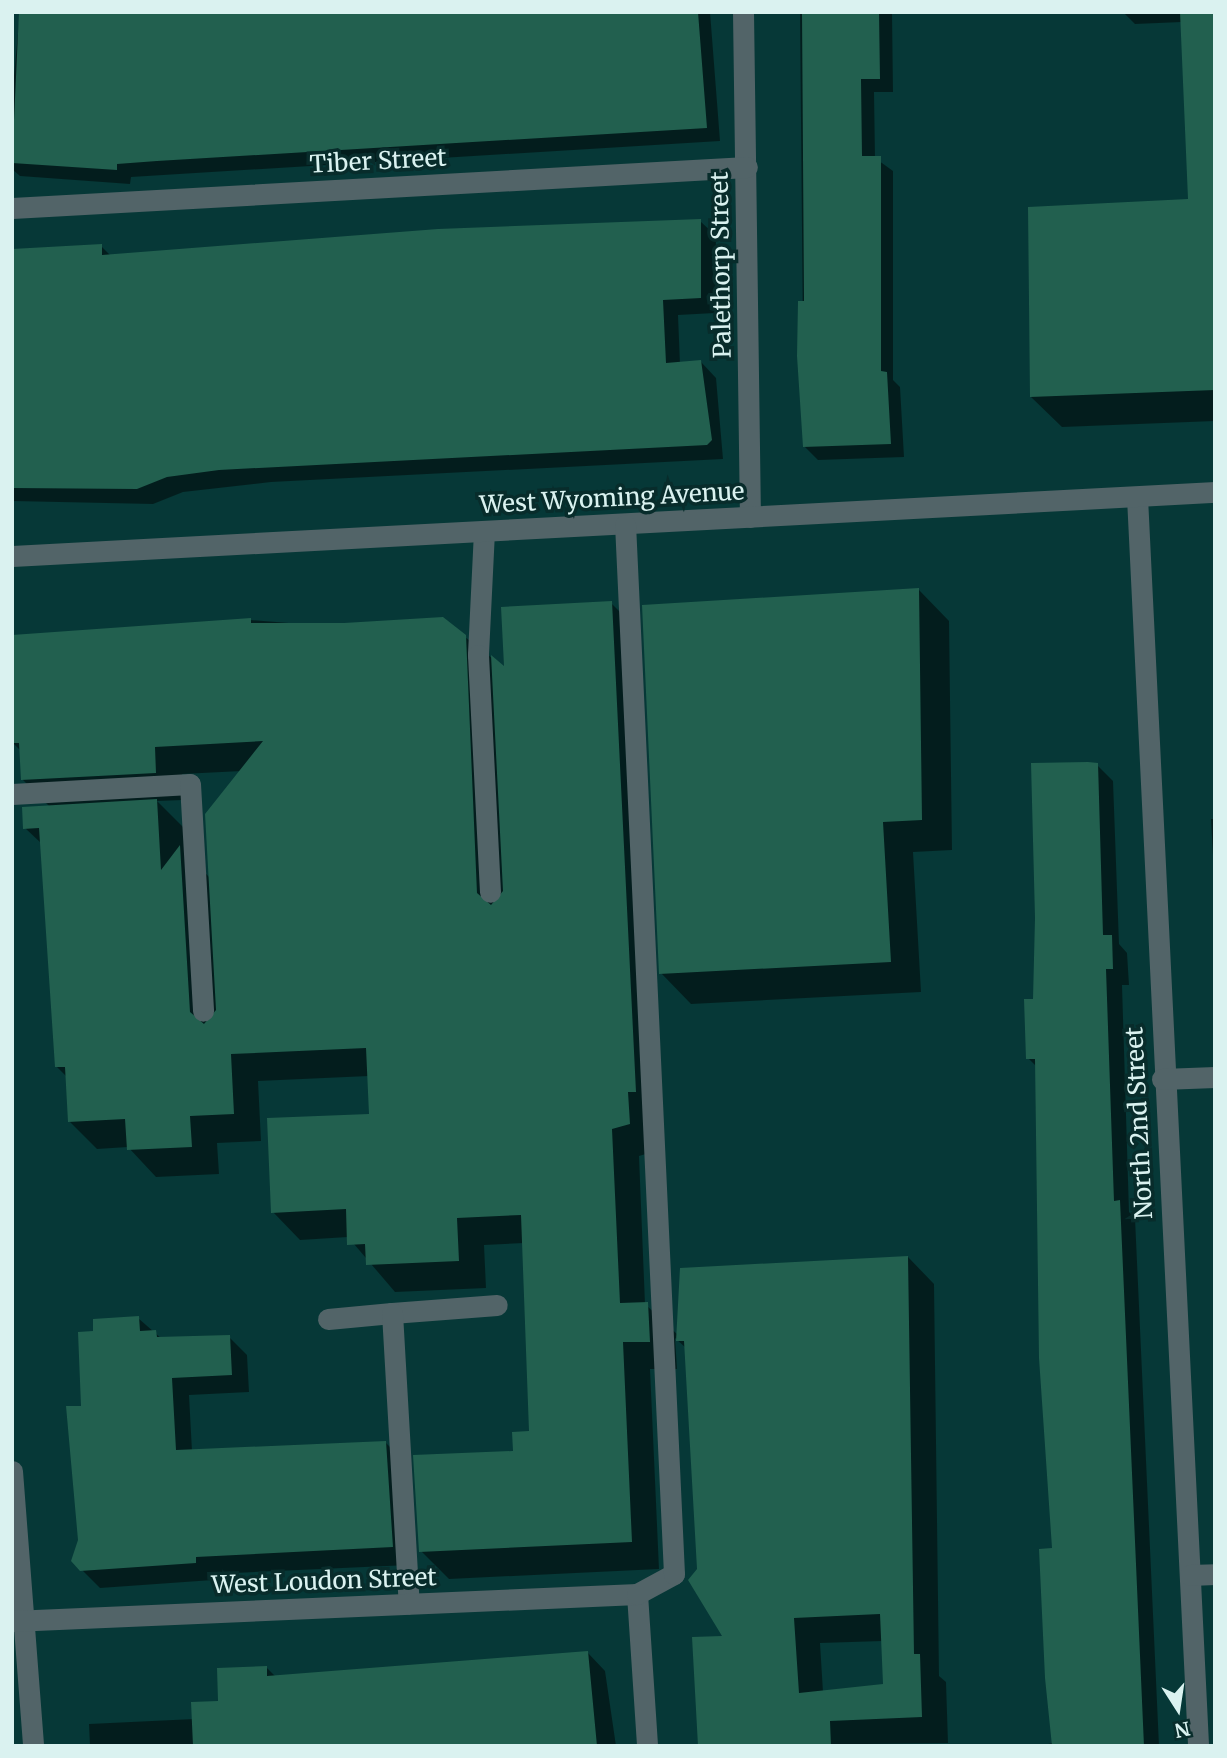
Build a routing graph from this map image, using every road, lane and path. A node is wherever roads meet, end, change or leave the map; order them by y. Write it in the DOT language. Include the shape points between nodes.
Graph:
graph roads {
  1 [pos="743,12"];
  2 [pos="747,167"];
  3 [pos="12,208"];
  4 [pos="1215,492"];
  5 [pos="1137,497"];
  6 [pos="750,517"];
  7 [pos="625,525"];
  8 [pos="484,531"];
  9 [pos="12,556"];
  10 [pos="12,794"];
  11 [pos="490,892"];
  12 [pos="203,1011"];
  13 [pos="1215,1077"];
  14 [pos="1162,1079"];
  15 [pos="497,1305"];
  16 [pos="392,1313"];
  17 [pos="328,1319"];
  18 [pos="12,1471"];
  19 [pos="1215,1574"];
  20 [pos="1190,1575"];
  21 [pos="637,1594"];
  22 [pos="409,1604"];
  23 [pos="17,1620"];
  24 [pos="33,1746"];
  25 [pos="646,1746"];
  26 [pos="1198,1746"];
  1 -- 2 [label="street, Palethorp Street"];
  2 -- 3 [label="street, Tiber Street"];
  2 -- 6 [label="street, Palethorp Street"];
  4 -- 5 [label="street, West Wyoming Avenue"];
  5 -- 6 [label="street, West Wyoming Avenue"];
  5 -- 14 [label="street, North 2nd Street"];
  6 -- 7 [label="street, West Wyoming Avenue"];
  7 -- 8 [label="street, West Wyoming Avenue"];
  7 -- 21 [label="street" via="674,1574"];
  8 -- 9 [label="street, West Wyoming Avenue"];
  8 -- 11 [label="street" via="478,655"];
  10 -- 12 [label="street" via="190,784"];
  13 -- 14 [label="street"];
  14 -- 20 [label="street, North 2nd Street"];
  15 -- 16 [label="street"];
  16 -- 17 [label="street"];
  16 -- 22 [label="street"];
  18 -- 23 [label="street"];
  19 -- 20 [label="street"];
  20 -- 26 [label="street, North 2nd Street"];
  21 -- 22 [label="street, West Loudon Street"];
  21 -- 25 [label="street"];
  22 -- 23 [label="street, West Loudon Street"];
  23 -- 24 [label="street"];
}
